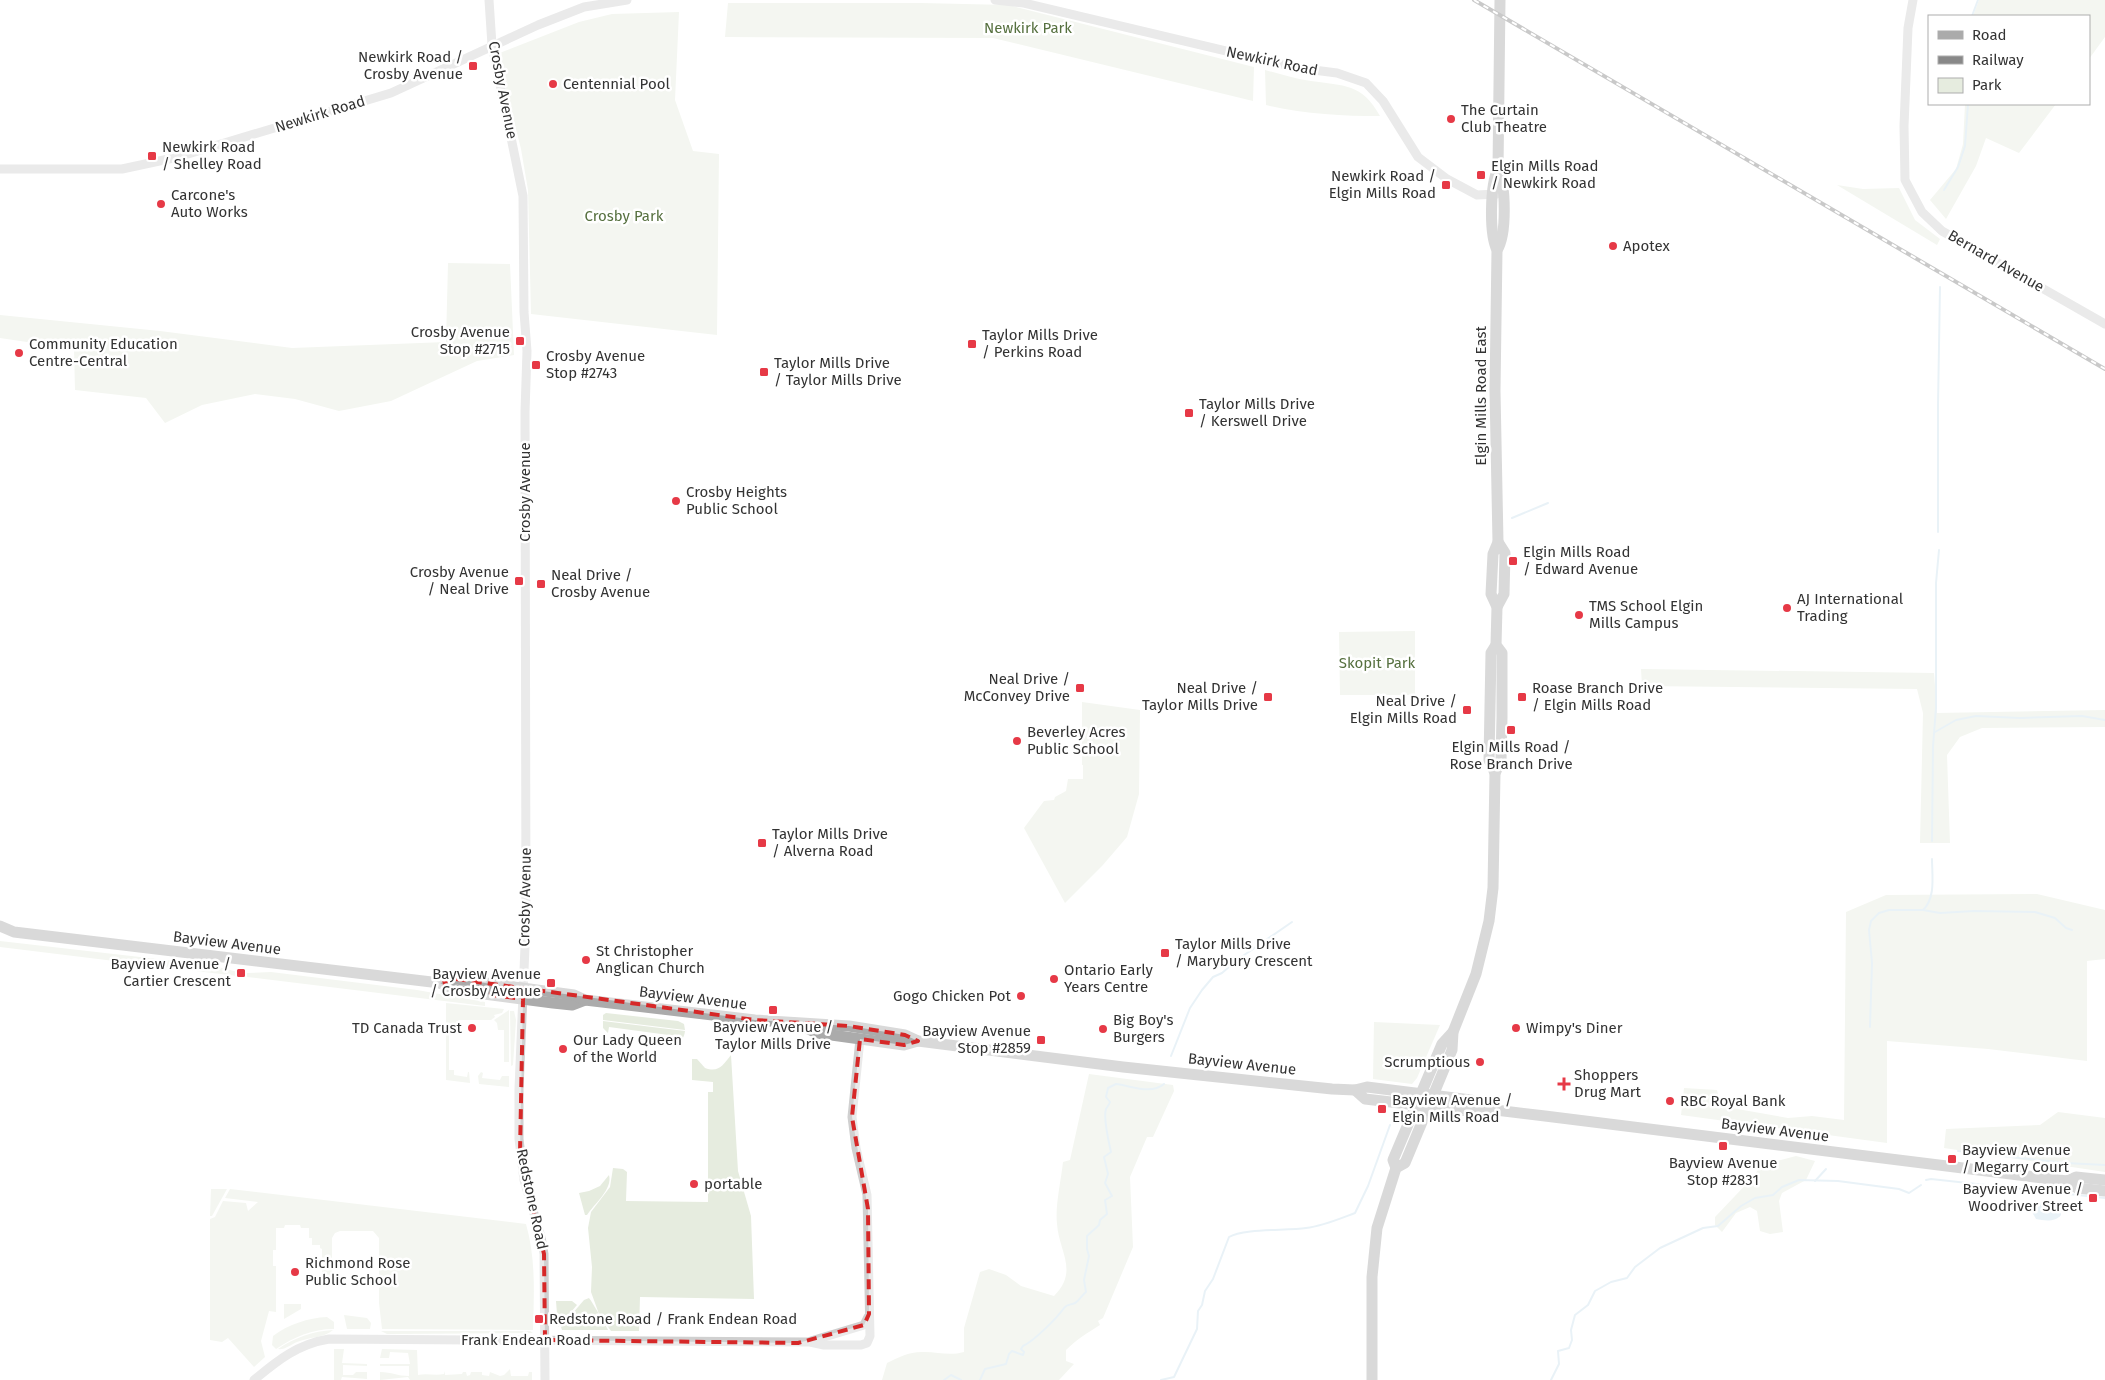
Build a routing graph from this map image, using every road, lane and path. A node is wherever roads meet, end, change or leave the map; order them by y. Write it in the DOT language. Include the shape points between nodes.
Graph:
graph roads {
  1 [pos="489,0"];
  2 [pos="627,0"];
  3 [pos="995,0"];
  4 [pos="1500,0"];
  5 [pos="1913,0"];
  6 [pos="492,45"];
  7 [pos="0,169"];
  8 [pos="1498,194"];
  9 [pos="2105,324"];
  10 [pos="3,930"];
  11 [pos="523,994"];
  12 [pos="797,1023"];
  13 [pos="860,1039"];
  14 [pos="918,1041"];
  15 [pos="1354,1090"];
  16 [pos="1427,1098"];
  17 [pos="1416,1105"];
  18 [pos="1396,1168"];
  19 [pos="2105,1180"];
  20 [pos="2067,1181"];
  21 [pos="2105,1191"];
  22 [pos="869,1314"];
  23 [pos="859,1327"];
  24 [pos="870,1336"];
  25 [pos="545,1340"];
  26 [pos="810,1342"];
  27 [pos="254,1380"];
  28 [pos="545,1380"];
  29 [pos="1372,1380"];
  1 -- 6 [label="street, Crosby Avenue"];
  2 -- 6 [label="street, Newkirk Road" via="584,7"];
  3 -- 8 [label="street, Newkirk Road" via="1024,3 1298,68 1355,78 1366,83 1383,101 1418,157 1447,180 1477,195"];
  4 -- 8 [label="main road, Elgin Mills Road East" via="1498,169 1493,180"];
  5 -- 9 [label="street, Bernard Avenue" via="1908,28 1905,180 1922,212 1942,231"];
  6 -- 7 [label="street, Newkirk Road" via="391,93 178,157 122,169"];
  6 -- 11 [label="street, Crosby Avenue" via="513,139 524,214 527,351"];
  8 -- 16 [label="main road, Elgin Mills Road East" via="1502,239 1497,250 1494,391 1498,542 1493,554 1491,594 1497,607 1496,645 1491,653 1489,744 1489,760 1495,773 1493,888 1476,974 1453,1032 1452,1050"];
  10 -- 11 [label="main road, Bayview Avenue" via="440,983 454,990"];
  11 -- 12 [label="main road, Bayview Avenue" via="572,1005 585,1000"];
  11 -- 25 [label="street, Redstone Road" via="518,1089 520,1153 544,1254"];
  12 -- 13 [label="main road, Bayview Avenue" via="817,1034"];
  12 -- 14 [label="main road, Bayview Avenue" via="849,1026 905,1035"];
  13 -- 14 [label="main road, Bayview Avenue" via="904,1045"];
  13 -- 22 [label="street" via="852,1116 867,1194"];
  14 -- 15 [label="main road, Bayview Avenue" via="1123,1067"];
  15 -- 16 [label="main road, Bayview Avenue" via="1367,1087"];
  15 -- 17 [label="main road, Bayview Avenue" via="1365,1099"];
  16 -- 17 [label="main road, Bayview Avenue"];
  16 -- 18 [label="main road, Elgin Mills Road East" via="1405,1163"];
  16 -- 20 [label="main road, Bayview Avenue" via="1469,1112 1479,1108"];
  17 -- 18 [label="main road, Elgin Mills Road East" via="1393,1160"];
  18 -- 29 [label="main road, Elgin Mills Road East" via="1383,1206 1374,1252"];
  19 -- 20 [label="main road, Bayview Avenue" via="2076,1177"];
  20 -- 21 [label="main road, Bayview Avenue" via="2077,1188"];
  22 -- 23 [label="street" via="866,1323"];
  22 -- 24 [label="street"];
  23 -- 24 [label="street" via="866,1328"];
  23 -- 26 [label="street, Frank Endean Road"];
  24 -- 26 [label="street, Frank Endean Road" via="864,1345"];
  25 -- 26 [label="street, Frank Endean Road"];
  25 -- 27 [label="street, Frank Endean Road" via="318,1341 296,1348"];
  25 -- 28 [label="street, Redstone Road"];
}
